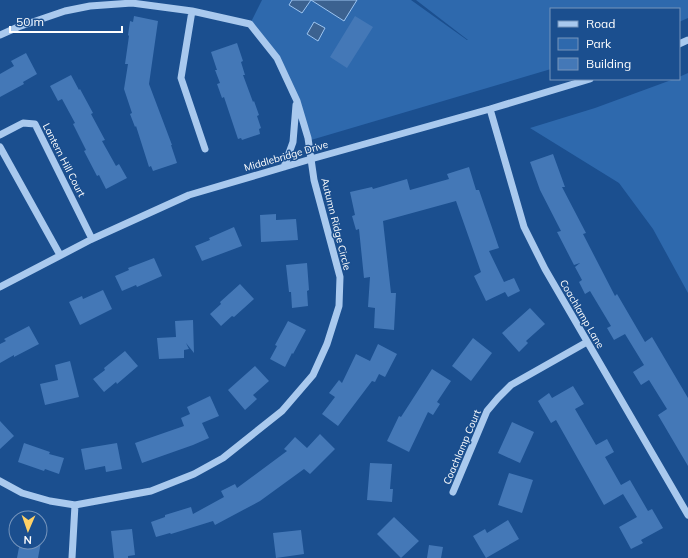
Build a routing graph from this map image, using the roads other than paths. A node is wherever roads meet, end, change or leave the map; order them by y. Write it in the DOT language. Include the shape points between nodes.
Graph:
graph roads {
  1 [pos="192,11"];
  2 [pos="0,35"];
  3 [pos="587,80"];
  4 [pos="297,101"];
  5 [pos="490,109"];
  6 [pos="0,135"];
  7 [pos="0,147"];
  8 [pos="205,149"];
  9 [pos="311,159"];
  10 [pos="284,167"];
  11 [pos="92,239"];
  12 [pos="60,255"];
  13 [pos="0,287"];
  14 [pos="586,342"];
  15 [pos="0,481"];
  16 [pos="453,492"];
  17 [pos="75,505"];
  18 [pos="688,515"];
  19 [pos="72,558"];
  1 -- 2 [label="street, Autumn Ridge Circle" via="132,3 90,6 58,13"];
  1 -- 4 [label="street, Autumn Ridge Circle" via="250,24 277,58"];
  1 -- 8 [label="street" via="181,78"];
  3 -- 5 [label="street, Middlebridge Drive"];
  4 -- 9 [label="street, Autumn Ridge Circle" via="308,138"];
  4 -- 10 [label="street" via="293,142"];
  5 -- 9 [label="street, Middlebridge Drive"];
  5 -- 14 [label="street, Coachlamp Lane" via="524,227"];
  6 -- 11 [label="street, Lantern Hill Court" via="23,123 35,124"];
  7 -- 12 [label="street"];
  9 -- 10 [label="street, Middlebridge Drive"];
  9 -- 17 [label="street, Autumn Ridge Circle" via="314,180 340,277 339,306 327,344 313,375 282,411 223,458 194,474 151,491"];
  10 -- 11 [label="street, Middlebridge Drive" via="189,195"];
  11 -- 12 [label="street, Middlebridge Drive"];
  12 -- 13 [label="street, Middlebridge Drive"];
  14 -- 16 [label="street, Coachlamp Court" via="511,385 498,398 487,411"];
  14 -- 18 [label="street, Coachlamp Lane"];
  15 -- 17 [label="street, Autumn Ridge Circle" via="22,493"];
  17 -- 19 [label="street"];
}
